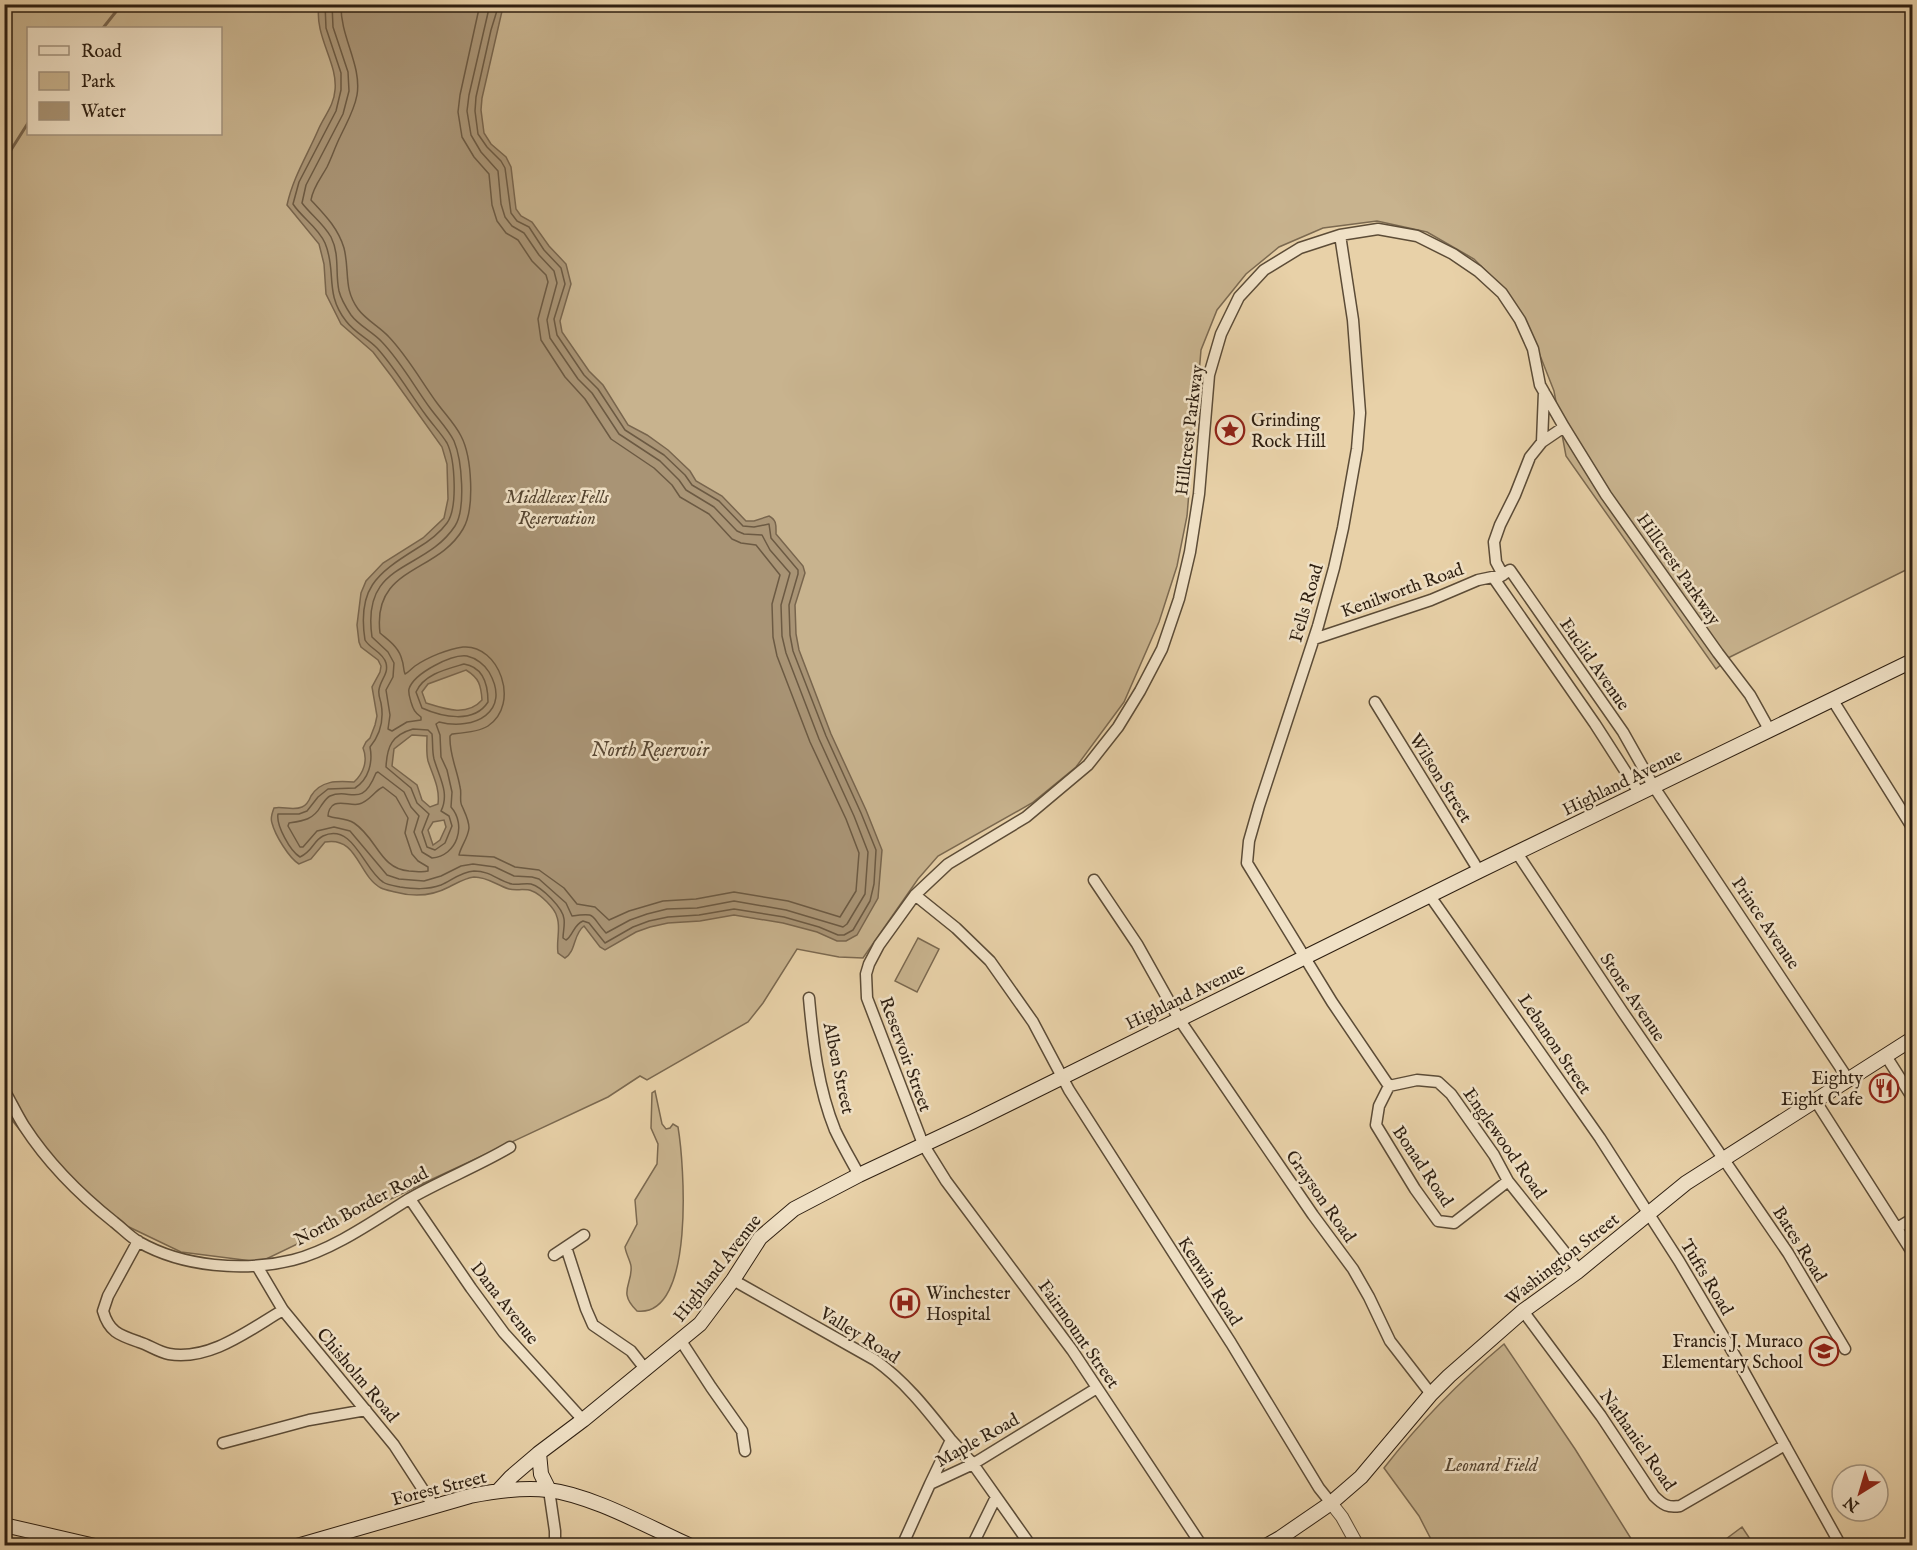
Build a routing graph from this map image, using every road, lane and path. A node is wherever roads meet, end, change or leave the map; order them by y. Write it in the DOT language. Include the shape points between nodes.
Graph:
graph roads {
  1 [pos="1340,235"];
  2 [pos="1544,392"];
  3 [pos="1563,427"];
  4 [pos="1542,442"];
  5 [pos="1503,575"];
  6 [pos="1314,639"];
  7 [pos="1912,661"];
  8 [pos="1832,699"];
  9 [pos="1375,702"];
  10 [pos="1770,731"];
  11 [pos="1654,787"];
  12 [pos="1640,794"];
  13 [pos="1912,827"];
  14 [pos="1517,853"];
  15 [pos="1479,872"];
  16 [pos="1094,880"];
  17 [pos="915,895"];
  18 [pos="1430,896"];
  19 [pos="1305,958"];
  20 [pos="866,974"];
  21 [pos="810,998"];
  22 [pos="1179,1019"];
  23 [pos="1912,1039"];
  24 [pos="1886,1056"];
  25 [pos="1062,1076"];
  26 [pos="1848,1079"];
  27 [pos="1389,1086"];
  28 [pos="4,1090"];
  29 [pos="1912,1097"];
  30 [pos="1815,1100"];
  31 [pos="923,1144"];
  32 [pos="510,1147"];
  33 [pos="1724,1158"];
  34 [pos="859,1174"];
  35 [pos="1508,1181"];
  36 [pos="410,1199"];
  37 [pos="1648,1214"];
  38 [pos="1912,1219"];
  39 [pos="1897,1228"];
  40 [pos="584,1235"];
  41 [pos="138,1241"];
  42 [pos="566,1247"];
  43 [pos="1912,1252"];
  44 [pos="554,1255"];
  45 [pos="257,1266"];
  46 [pos="1579,1270"];
  47 [pos="733,1280"];
  48 [pos="283,1310"];
  49 [pos="1523,1311"];
  50 [pos="681,1341"];
  51 [pos="1845,1349"];
  52 [pos="646,1370"];
  53 [pos="1097,1388"];
  54 [pos="1431,1394"];
  55 [pos="366,1410"];
  56 [pos="583,1420"];
  57 [pos="951,1440"];
  58 [pos="223,1443"];
  59 [pos="1785,1445"];
  60 [pos="746,1451"];
  61 [pos="539,1453"];
  62 [pos="973,1464"];
  63 [pos="930,1484"];
  64 [pos="549,1490"];
  65 [pos="498,1491"];
  66 [pos="996,1497"];
  67 [pos="1331,1503"];
  68 [pos="434,1505"];
  69 [pos="4,1525"];
  70 [pos="1281,1542"];
  71 [pos="95,1545"];
  72 [pos="297,1545"];
  73 [pos="555,1545"];
  74 [pos="691,1545"];
  75 [pos="902,1545"];
  76 [pos="972,1545"];
  77 [pos="1031,1545"];
  78 [pos="1203,1545"];
  79 [pos="1266,1545"];
  80 [pos="1359,1545"];
  81 [pos="1841,1545"];
  1 -- 2 [label="street, Hillcrest Parkway" via="1378,229 1417,236 1478,271 1502,293 1520,320 1533,349"];
  1 -- 6 [label="street, Fells Road" via="1353,320 1360,413 1344,528"];
  1 -- 17 [label="street, Hillcrest Parkway" via="1300,248 1264,270 1239,297 1221,334 1209,375 1199,494 1179,599 1162,649 1118,727 1088,765 1034,810 948,864"];
  2 -- 3 [label="street, Hillcrest Parkway"];
  2 -- 4 [label="street"];
  3 -- 4 [label="street, Euclid Avenue"];
  3 -- 10 [label="street, Hillcrest Parkway" via="1606,495 1750,695"];
  4 -- 5 [label="street, Euclid Avenue" via="1530,458 1494,542 1496,562"];
  5 -- 6 [label="street, Kenilworth Road" via="1478,580"];
  5 -- 11 [label="street, Euclid Avenue" via="1510,570 1623,732"];
  5 -- 12 [label="street, Euclid Avenue" via="1496,580"];
  6 -- 19 [label="street, Fells Road" via="1259,806 1247,863"];
  7 -- 8 [label="main road, Highland Avenue"];
  8 -- 10 [label="main road, Highland Avenue"];
  8 -- 13 [label="street"];
  9 -- 15 [label="street, Wilson Street"];
  10 -- 11 [label="main road, Highland Avenue"];
  11 -- 12 [label="main road, Highland Avenue"];
  11 -- 26 [label="street, Prince Avenue"];
  12 -- 14 [label="main road, Highland Avenue"];
  14 -- 15 [label="main road, Highland Avenue"];
  14 -- 33 [label="street, Stone Avenue"];
  15 -- 18 [label="main road, Highland Avenue"];
  16 -- 22 [label="street, Grayson Road" via="1137,944"];
  17 -- 20 [label="street, Hillcrest Parkway" via="879,945"];
  17 -- 25 [label="street, Kenwin Road" via="990,961 1033,1022"];
  18 -- 19 [label="main road, Highland Avenue"];
  18 -- 37 [label="street, Lebanon Street"];
  19 -- 22 [label="main road, Highland Avenue"];
  19 -- 27 [label="street"];
  20 -- 31 [label="street, Reservoir Street" via="867,998"];
  21 -- 34 [label="street, Alben Street" via="822,1088 835,1129"];
  22 -- 25 [label="main road, Highland Avenue"];
  22 -- 54 [label="street, Grayson Road" via="1353,1269 1390,1341"];
  23 -- 24 [label="main road, Washington Street"];
  24 -- 26 [label="main road, Washington Street"];
  24 -- 29 [label="street"];
  25 -- 31 [label="main road, Highland Avenue"];
  25 -- 67 [label="street, Kenwin Road"];
  26 -- 30 [label="main road, Washington Street"];
  27 -- 35 [label="street, Englewood Road" via="1417,1080 1438,1082 1451,1094"];
  27 -- 35 [label="street, Bonad Road" via="1379,1106 1376,1125 1438,1221 1454,1223"];
  28 -- 41 [label="street, North Border Road" via="24,1126 61,1173 96,1208"];
  30 -- 33 [label="main road, Washington Street"];
  30 -- 39 [label="street"];
  31 -- 34 [label="main road, Highland Avenue"];
  31 -- 53 [label="street, Fairmount Street"];
  32 -- 36 [label="street, North Border Road"];
  33 -- 37 [label="main road, Washington Street"];
  33 -- 51 [label="street, Bates Road" via="1788,1252"];
  34 -- 47 [label="main road, Highland Avenue" via="777,1221 760,1238"];
  35 -- 46 [label="street, Englewood Road"];
  36 -- 45 [label="street, North Border Road" via="334,1243 295,1260"];
  36 -- 56 [label="street, Dana Avenue" via="504,1333"];
  37 -- 46 [label="main road, Washington Street"];
  37 -- 59 [label="street, Tufts Road"];
  38 -- 39 [label="street"];
  39 -- 43 [label="street"];
  40 -- 42 [label="street"];
  41 -- 45 [label="street, North Border Road" via="194,1261"];
  41 -- 48 [label="street" via="103,1311 110,1328 128,1338 157,1351 186,1355 219,1347"];
  42 -- 44 [label="street"];
  42 -- 52 [label="street" via="593,1325 631,1352"];
  45 -- 48 [label="street, Chisholm Road"];
  46 -- 49 [label="main road, Washington Street"];
  47 -- 50 [label="main road, Highland Avenue" via="700,1324"];
  47 -- 57 [label="street, Valley Road" via="890,1371"];
  48 -- 55 [label="street, Chisholm Road"];
  49 -- 54 [label="main road, Washington Street"];
  49 -- 59 [label="street, Nathaniel Road" via="1662,1504 1680,1506"];
  50 -- 52 [label="main road, Highland Avenue"];
  50 -- 60 [label="street" via="742,1431"];
  52 -- 56 [label="main road, Highland Avenue"];
  53 -- 62 [label="street, Maple Road"];
  53 -- 78 [label="street, Fairmount Street"];
  54 -- 67 [label="main road, Washington Street" via="1361,1478"];
  55 -- 58 [label="street" via="309,1420"];
  55 -- 68 [label="street, Chisholm Road"];
  56 -- 61 [label="main road, Highland Avenue"];
  57 -- 62 [label="street, Valley Road"];
  57 -- 63 [label="street"];
  59 -- 81 [label="street, Tufts Road"];
  61 -- 64 [label="main road" via="541,1474"];
  61 -- 65 [label="main road, Highland Avenue"];
  62 -- 63 [label="street, Maple Road"];
  62 -- 66 [label="street, Valley Road"];
  63 -- 75 [label="street, Maple Road"];
  64 -- 65 [label="main road, Forest Street"];
  64 -- 73 [label="street"];
  64 -- 74 [label="main road, Forest Street" via="585,1500"];
  65 -- 68 [label="main road, Forest Street"];
  66 -- 76 [label="street"];
  66 -- 77 [label="street, Valley Road"];
  67 -- 70 [label="main road, Washington Street"];
  67 -- 80 [label="street"];
  68 -- 72 [label="main road, Forest Street"];
  69 -- 71 [label="main road"];
  70 -- 79 [label="main road, Washington Street"];
}
